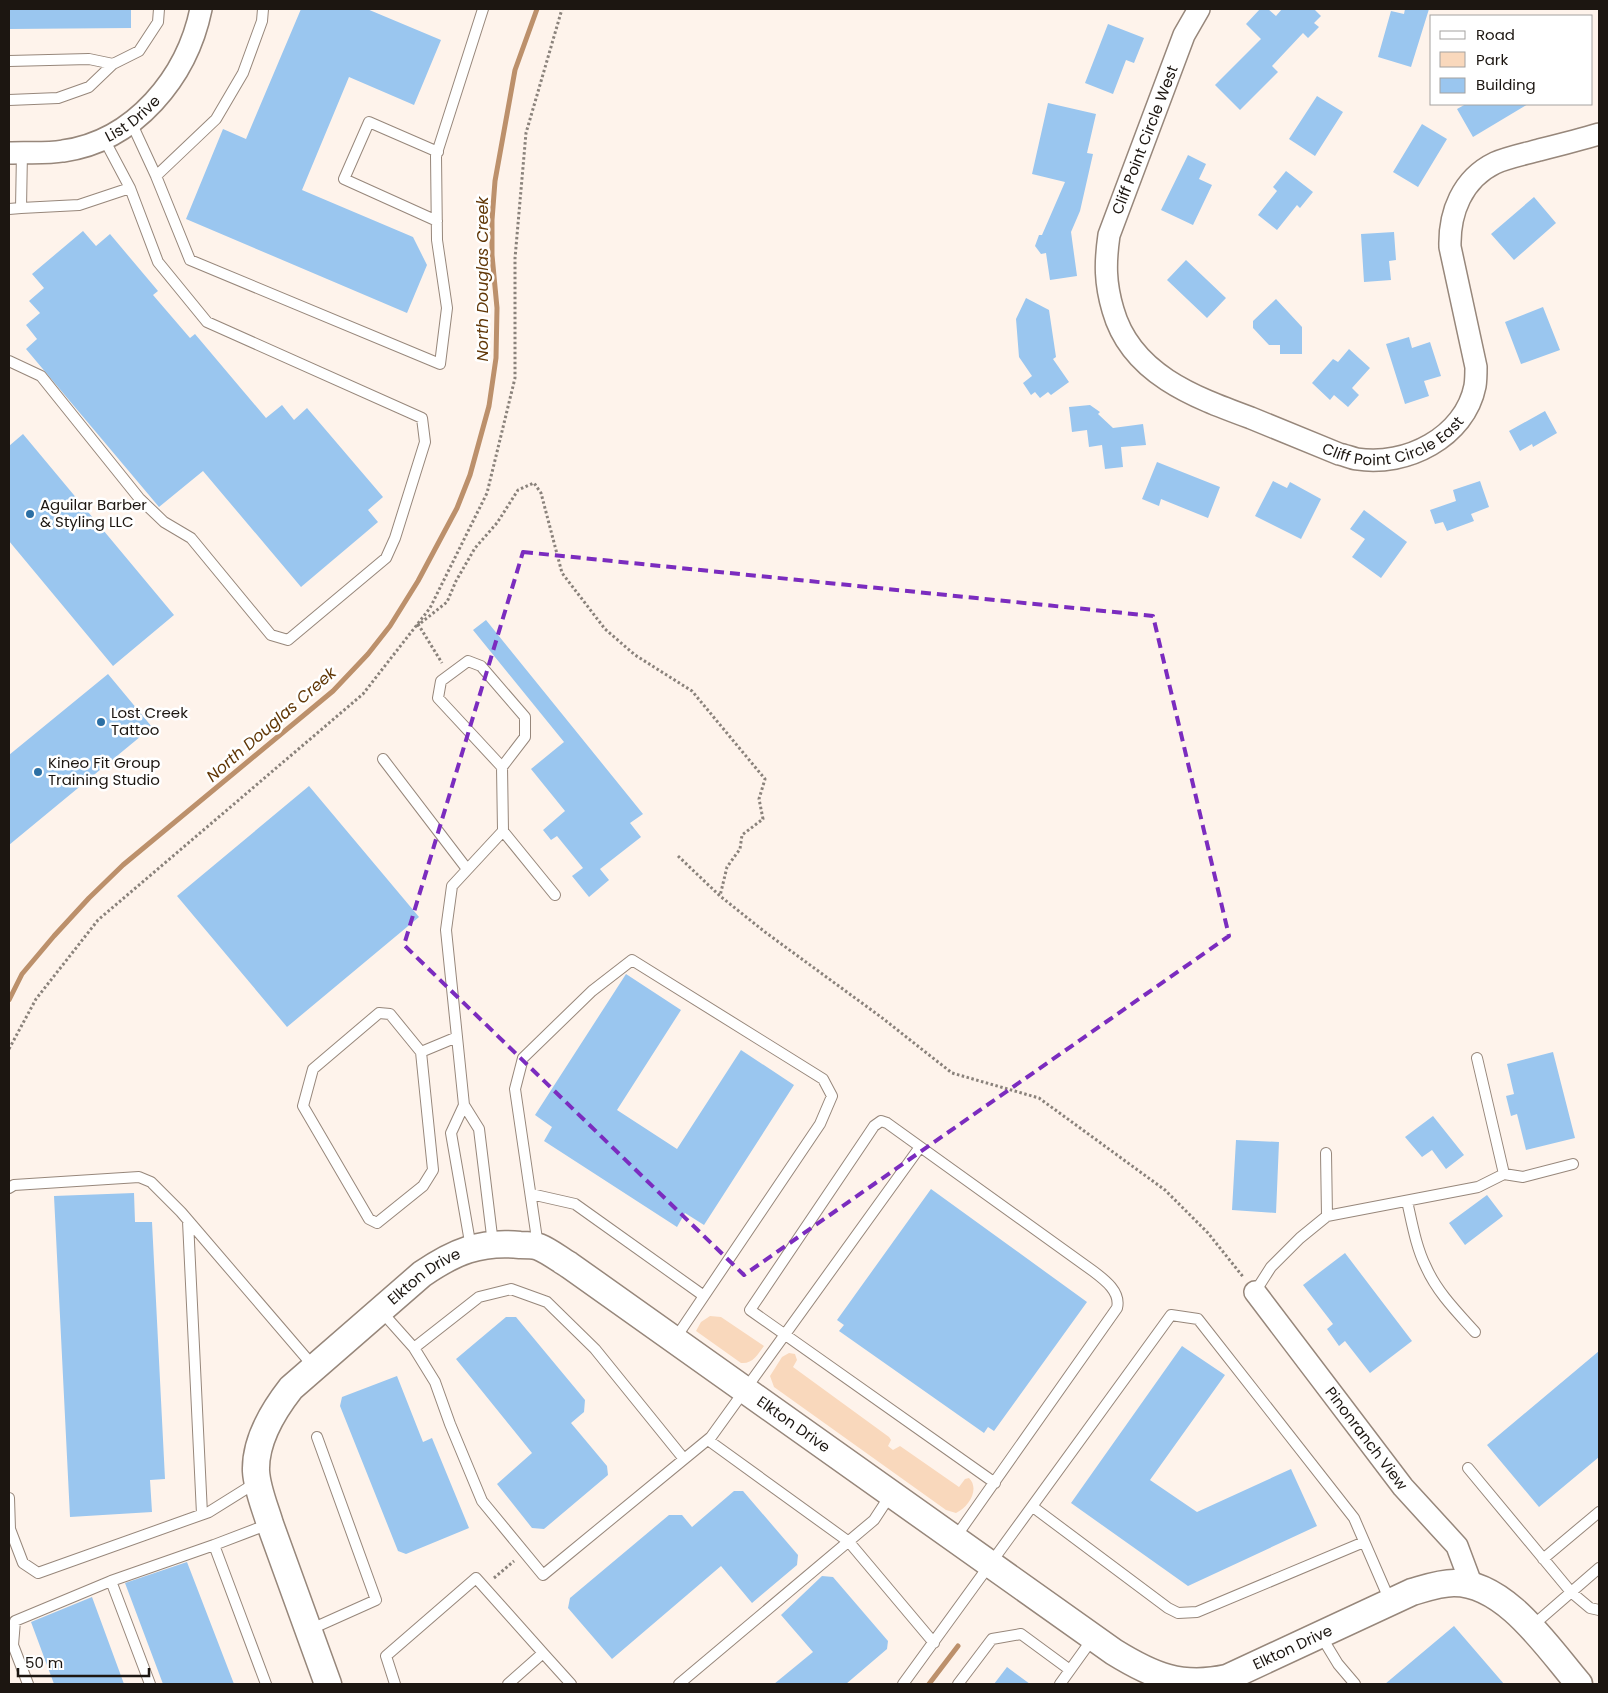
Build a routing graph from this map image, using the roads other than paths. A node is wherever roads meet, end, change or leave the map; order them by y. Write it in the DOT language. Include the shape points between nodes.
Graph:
graph roads {
  1 [pos="159,9"];
  2 [pos="201,9"];
  3 [pos="263,9"];
  4 [pos="483,9"];
  5 [pos="1199,9"];
  6 [pos="9,61"];
  7 [pos="113,64"];
  8 [pos="9,100"];
  9 [pos="131,122"];
  10 [pos="1599,134"];
  11 [pos="104,138"];
  12 [pos="16,152"];
  13 [pos="438,152"];
  14 [pos="156,176"];
  15 [pos="130,188"];
  16 [pos="21,208"];
  17 [pos="9,209"];
  18 [pos="437,221"];
  19 [pos="1105,275"];
  20 [pos="9,361"];
  21 [pos="383,759"];
  22 [pos="502,767"];
  23 [pos="503,831"];
  24 [pos="468,869"];
  25 [pos="555,895"];
  26 [pos="457,1037"];
  27 [pos="421,1052"];
  28 [pos="1477,1058"];
  29 [pos="464,1105"];
  30 [pos="920,1147"];
  31 [pos="1326,1153"];
  32 [pos="1572,1164"];
  33 [pos="1504,1174"];
  34 [pos="9,1188"];
  35 [pos="530,1194"];
  36 [pos="1407,1200"];
  37 [pos="1327,1216"];
  38 [pos="188,1221"];
  39 [pos="482,1246"];
  40 [pos="538,1246"];
  41 [pos="1255,1292"];
  42 [pos="704,1296"];
  43 [pos="380,1310"];
  44 [pos="1474,1332"];
  45 [pos="785,1335"];
  46 [pos="674,1340"];
  47 [pos="414,1348"];
  48 [pos="314,1367"];
  49 [pos="744,1390"];
  50 [pos="317,1437"];
  51 [pos="708,1440"];
  52 [pos="684,1459"];
  53 [pos="1468,1468"];
  54 [pos="258,1482"];
  55 [pos="995,1483"];
  56 [pos="891,1494"];
  57 [pos="9,1498"];
  58 [pos="1033,1507"];
  59 [pos="1599,1512"];
  60 [pos="202,1514"];
  61 [pos="270,1524"];
  62 [pos="955,1539"];
  63 [pos="849,1542"];
  64 [pos="1364,1542"];
  65 [pos="214,1545"];
  66 [pos="1543,1559"];
  67 [pos="991,1565"];
  68 [pos="1599,1568"];
  69 [pos="111,1581"];
  70 [pos="1472,1586"];
  71 [pos="1571,1592"];
  72 [pos="1391,1602"];
  73 [pos="1599,1610"];
  74 [pos="1530,1627"];
  75 [pos="308,1631"];
  76 [pos="1320,1635"];
  77 [pos="1093,1638"];
  78 [pos="934,1643"];
  79 [pos="543,1653"];
  80 [pos="1070,1670"];
  81 [pos="1214,1683"];
  82 [pos="28,1684"];
  83 [pos="150,1684"];
  84 [pos="266,1684"];
  85 [pos="328,1684"];
  86 [pos="395,1684"];
  87 [pos="508,1684"];
  88 [pos="571,1684"];
  89 [pos="679,1684"];
  90 [pos="903,1684"];
  91 [pos="958,1684"];
  92 [pos="1060,1684"];
  93 [pos="1355,1684"];
  94 [pos="1579,1684"];
  1 -- 7 [label="lane" via="158,22 139,51"];
  2 -- 9 [label="street, List Drive" via="191,45 181,65 155,100"];
  3 -- 14 [label="lane" via="262,21 243,73 216,119"];
  4 -- 13 [label="lane"];
  5 -- 19 [label="street, Cliff Point Circle West" via="1184,35 1109,235"];
  6 -- 7 [label="lane" via="89,59"];
  7 -- 8 [label="lane" via="89,87 58,98"];
  9 -- 11 [label="street, List Drive"];
  9 -- 14 [label="lane"];
  10 -- 19 [label="street, Cliff Point Circle East" via="1494,164 1479,174 1458,198 1450,247 1473,346 1475,387 1460,419 1447,433 1433,444 1398,458 1359,459 1339,454 1218,406 1163,377 1131,349 1111,302"];
  11 -- 12 [label="street, List Drive" via="63,151"];
  11 -- 15 [label="lane"];
  12 -- 16 [label="lane"];
  13 -- 18 [label="lane"];
  13 -- 18 [label="lane" via="369,122 344,179"];
  14 -- 18 [label="lane" via="190,260 440,364 447,308"];
  15 -- 16 [label="lane" via="79,205"];
  15 -- 20 [label="lane" via="158,262 207,322 422,418 425,442 386,558 288,640 271,635 191,538 164,522 139,498 41,376"];
  16 -- 17 [label="lane"];
  21 -- 24 [label="lane"];
  22 -- 22 [label="lane" via="438,698 441,681 468,660 481,666 525,717 525,737"];
  22 -- 23 [label="lane"];
  23 -- 24 [label="lane"];
  23 -- 25 [label="lane"];
  24 -- 26 [label="lane" via="452,886 446,930"];
  26 -- 27 [label="lane"];
  26 -- 29 [label="lane"];
  27 -- 27 [label="lane" via="433,1170 423,1186 378,1223 369,1219 303,1106 313,1069 379,1013 390,1014"];
  28 -- 33 [label="lane"];
  29 -- 39 [label="lane" via="479,1129"];
  29 -- 39 [label="lane" via="451,1133"];
  30 -- 45 [label="lane"];
  30 -- 45 [label="lane" via="887,1123 881,1121 874,1126 750,1310"];
  30 -- 55 [label="lane" via="1106,1281 1119,1301"];
  31 -- 37 [label="lane"];
  32 -- 33 [label="lane" via="1523,1177"];
  33 -- 36 [label="lane" via="1478,1187"];
  34 -- 38 [label="lane" via="14,1185 138,1177 151,1182"];
  35 -- 40 [label="lane"];
  35 -- 42 [label="lane" via="575,1204"];
  35 -- 42 [label="lane" via="515,1088 523,1058 592,991 632,960 823,1079 832,1096 820,1124"];
  36 -- 37 [label="lane"];
  36 -- 44 [label="lane" via="1418,1249 1426,1267 1447,1300"];
  37 -- 41 [label="lane" via="1271,1267"];
  38 -- 48 [label="lane"];
  38 -- 60 [label="lane"];
  39 -- 40 [label="street, Elkton Drive"];
  39 -- 43 [label="street, Elkton Drive" via="441,1261"];
  40 -- 46 [label="street, Elkton Drive"];
  41 -- 70 [label="street, Pinonranch View" via="1403,1487 1457,1546"];
  42 -- 46 [label="lane"];
  43 -- 47 [label="lane"];
  43 -- 48 [label="street, Elkton Drive"];
  45 -- 49 [label="lane"];
  45 -- 55 [label="lane"];
  46 -- 49 [label="street, Elkton Drive"];
  47 -- 52 [label="lane" via="479,1297 511,1289 547,1302 596,1349"];
  47 -- 52 [label="lane" via="435,1382 482,1501 543,1575"];
  48 -- 54 [label="street, Elkton Drive" via="292,1388 268,1422 257,1455"];
  49 -- 51 [label="lane"];
  49 -- 56 [label="street, Elkton Drive"];
  50 -- 75 [label="lane" via="376,1600"];
  51 -- 52 [label="lane"];
  51 -- 63 [label="lane"];
  53 -- 66 [label="lane"];
  54 -- 60 [label="lane"];
  54 -- 61 [label="street, Elkton Drive"];
  55 -- 62 [label="lane"];
  56 -- 62 [label="street, Elkton Drive"];
  56 -- 63 [label="lane" via="874,1520"];
  57 -- 60 [label="lane" via="10,1530 23,1563 38,1573"];
  58 -- 64 [label="lane" via="1178,1613 1197,1612"];
  58 -- 64 [label="lane" via="1171,1315 1198,1319 1354,1518"];
  58 -- 67 [label="lane"];
  59 -- 66 [label="lane"];
  61 -- 65 [label="lane"];
  61 -- 75 [label="street, Elkton Drive"];
  62 -- 67 [label="street, Elkton Drive"];
  63 -- 78 [label="lane"];
  63 -- 89 [label="lane"];
  64 -- 72 [label="lane"];
  65 -- 69 [label="lane"];
  65 -- 84 [label="lane"];
  66 -- 71 [label="lane"];
  67 -- 77 [label="street, Elkton Drive"];
  67 -- 78 [label="lane"];
  68 -- 71 [label="lane"];
  69 -- 82 [label="lane" via="15,1621 13,1645"];
  69 -- 83 [label="lane"];
  70 -- 72 [label="street, Elkton Drive" via="1454,1583 1432,1586"];
  70 -- 74 [label="street, Elkton Drive" via="1488,1591 1506,1603"];
  71 -- 73 [label="lane" via="1590,1608"];
  71 -- 74 [label="lane"];
  72 -- 76 [label="street, Elkton Drive"];
  74 -- 94 [label="street, Elkton Drive"];
  75 -- 85 [label="street, Elkton Drive"];
  76 -- 81 [label="street, Elkton Drive"];
  76 -- 93 [label="lane"];
  77 -- 80 [label="lane"];
  77 -- 81 [label="street, Elkton Drive" via="1152,1673 1170,1679"];
  78 -- 90 [label="lane"];
  79 -- 86 [label="lane" via="476,1578 386,1656"];
  79 -- 87 [label="lane"];
  79 -- 88 [label="lane"];
  80 -- 91 [label="lane" via="1021,1634 992,1640"];
  80 -- 92 [label="lane"];
}
